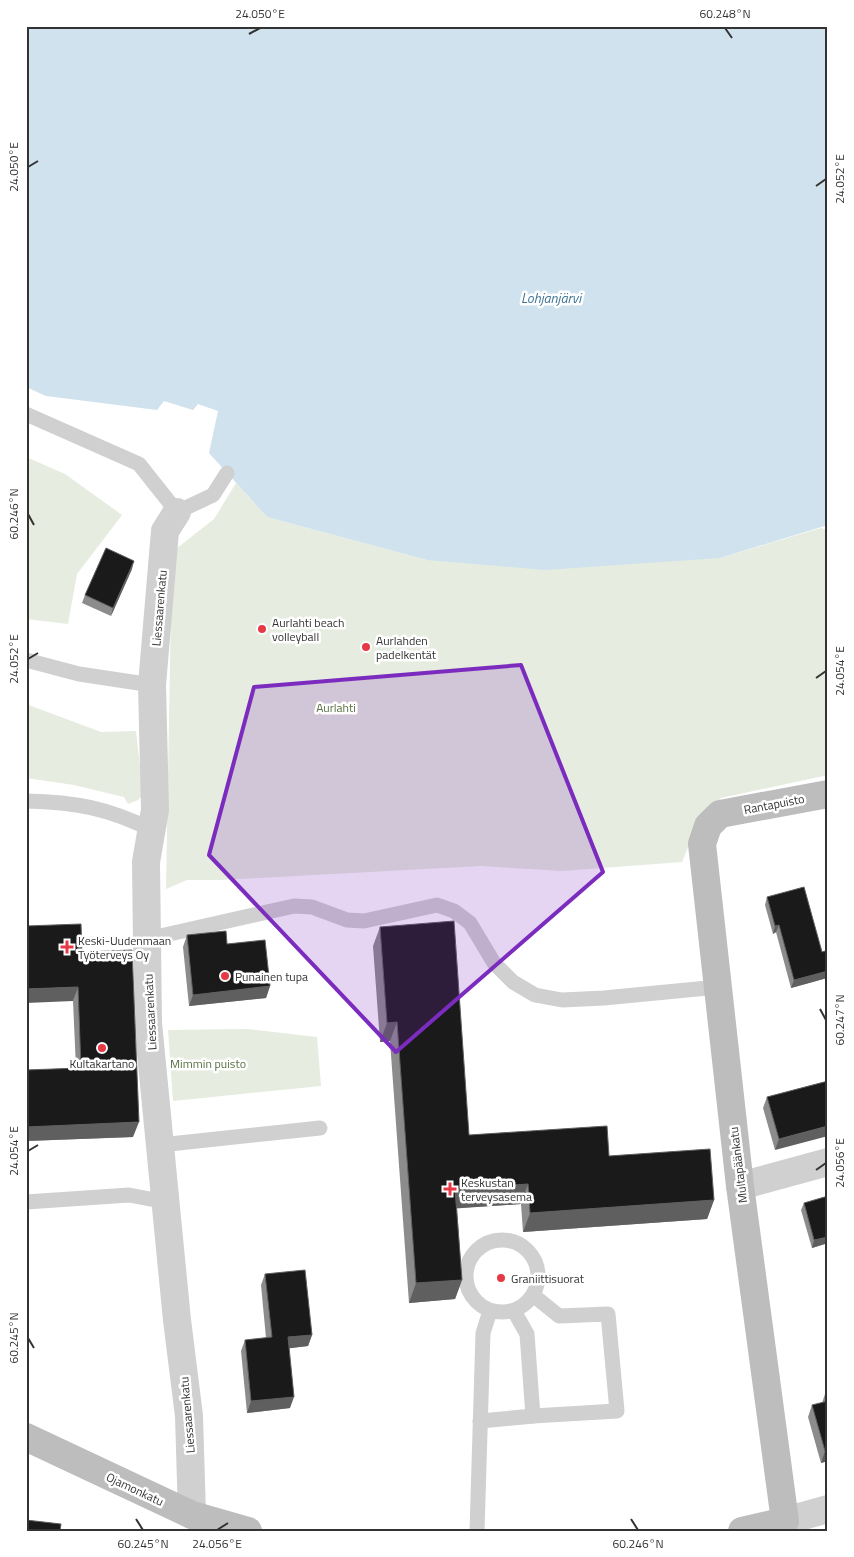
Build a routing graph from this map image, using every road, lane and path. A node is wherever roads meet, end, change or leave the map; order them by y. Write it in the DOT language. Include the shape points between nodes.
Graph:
graph roads {
  1 [pos="26,414"];
  2 [pos="227,473"];
  3 [pos="177,512"];
  4 [pos="26,660"];
  5 [pos="152,685"];
  6 [pos="828,794"];
  7 [pos="26,802"];
  8 [pos="720,814"];
  9 [pos="152,830"];
  10 [pos="147,939"];
  11 [pos="718,987"];
  12 [pos="320,1128"];
  13 [pos="160,1145"];
  14 [pos="828,1162"];
  15 [pos="740,1186"];
  16 [pos="26,1202"];
  17 [pos="166,1202"];
  18 [pos="533,1295"];
  19 [pos="490,1311"];
  20 [pos="514,1311"];
  21 [pos="533,1416"];
  22 [pos="480,1421"];
  23 [pos="26,1437"];
  24 [pos="828,1509"];
  25 [pos="192,1515"];
  26 [pos="785,1520"];
  27 [pos="248,1531"];
  28 [pos="477,1531"];
  29 [pos="742,1531"];
  1 -- 3 [label="lane" via="139,464"];
  2 -- 3 [label="lane" via="213,495"];
  3 -- 5 [label="street, Liessaarenkatu" via="165,531"];
  4 -- 5 [label="lane" via="79,674"];
  5 -- 9 [label="street, Liessaarenkatu" via="155,810"];
  6 -- 8 [label="street, Rantapuisto"];
  7 -- 9 [label="lane" via="94,807 123,815"];
  8 -- 11 [label="street, Multapäänkatu" via="708,826 702,844"];
  9 -- 10 [label="street, Liessaarenkatu" via="146,862"];
  10 -- 11 [label="lane" via="294,906 312,907 347,920 364,921 437,905 454,911 470,923 494,963 513,982 535,994 562,1000"];
  10 -- 13 [label="street, Liessaarenkatu" via="148,1023"];
  11 -- 15 [label="street, Multapäänkatu"];
  12 -- 13 [label="lane"];
  13 -- 17 [label="street, Liessaarenkatu"];
  14 -- 15 [label="street"];
  15 -- 26 [label="street, Multapäänkatu"];
  16 -- 17 [label="lane" via="129,1195"];
  17 -- 25 [label="street, Liessaarenkatu" via="189,1416"];
  18 -- 19 [label="lane" via="538,1284 538,1272 528,1251 507,1240 489,1243 475,1252 468,1262 466,1274 472,1296"];
  18 -- 20 [label="lane"];
  18 -- 21 [label="lane" via="559,1316 608,1314 617,1411"];
  19 -- 20 [label="lane"];
  19 -- 22 [label="lane" via="483,1333"];
  20 -- 21 [label="lane" via="527,1334"];
  21 -- 22 [label="lane"];
  22 -- 28 [label="lane"];
  23 -- 25 [label="street, Ojamonkatu"];
  24 -- 26 [label="street"];
  25 -- 27 [label="street, Ojamonkatu"];
  26 -- 29 [label="street"];
}
